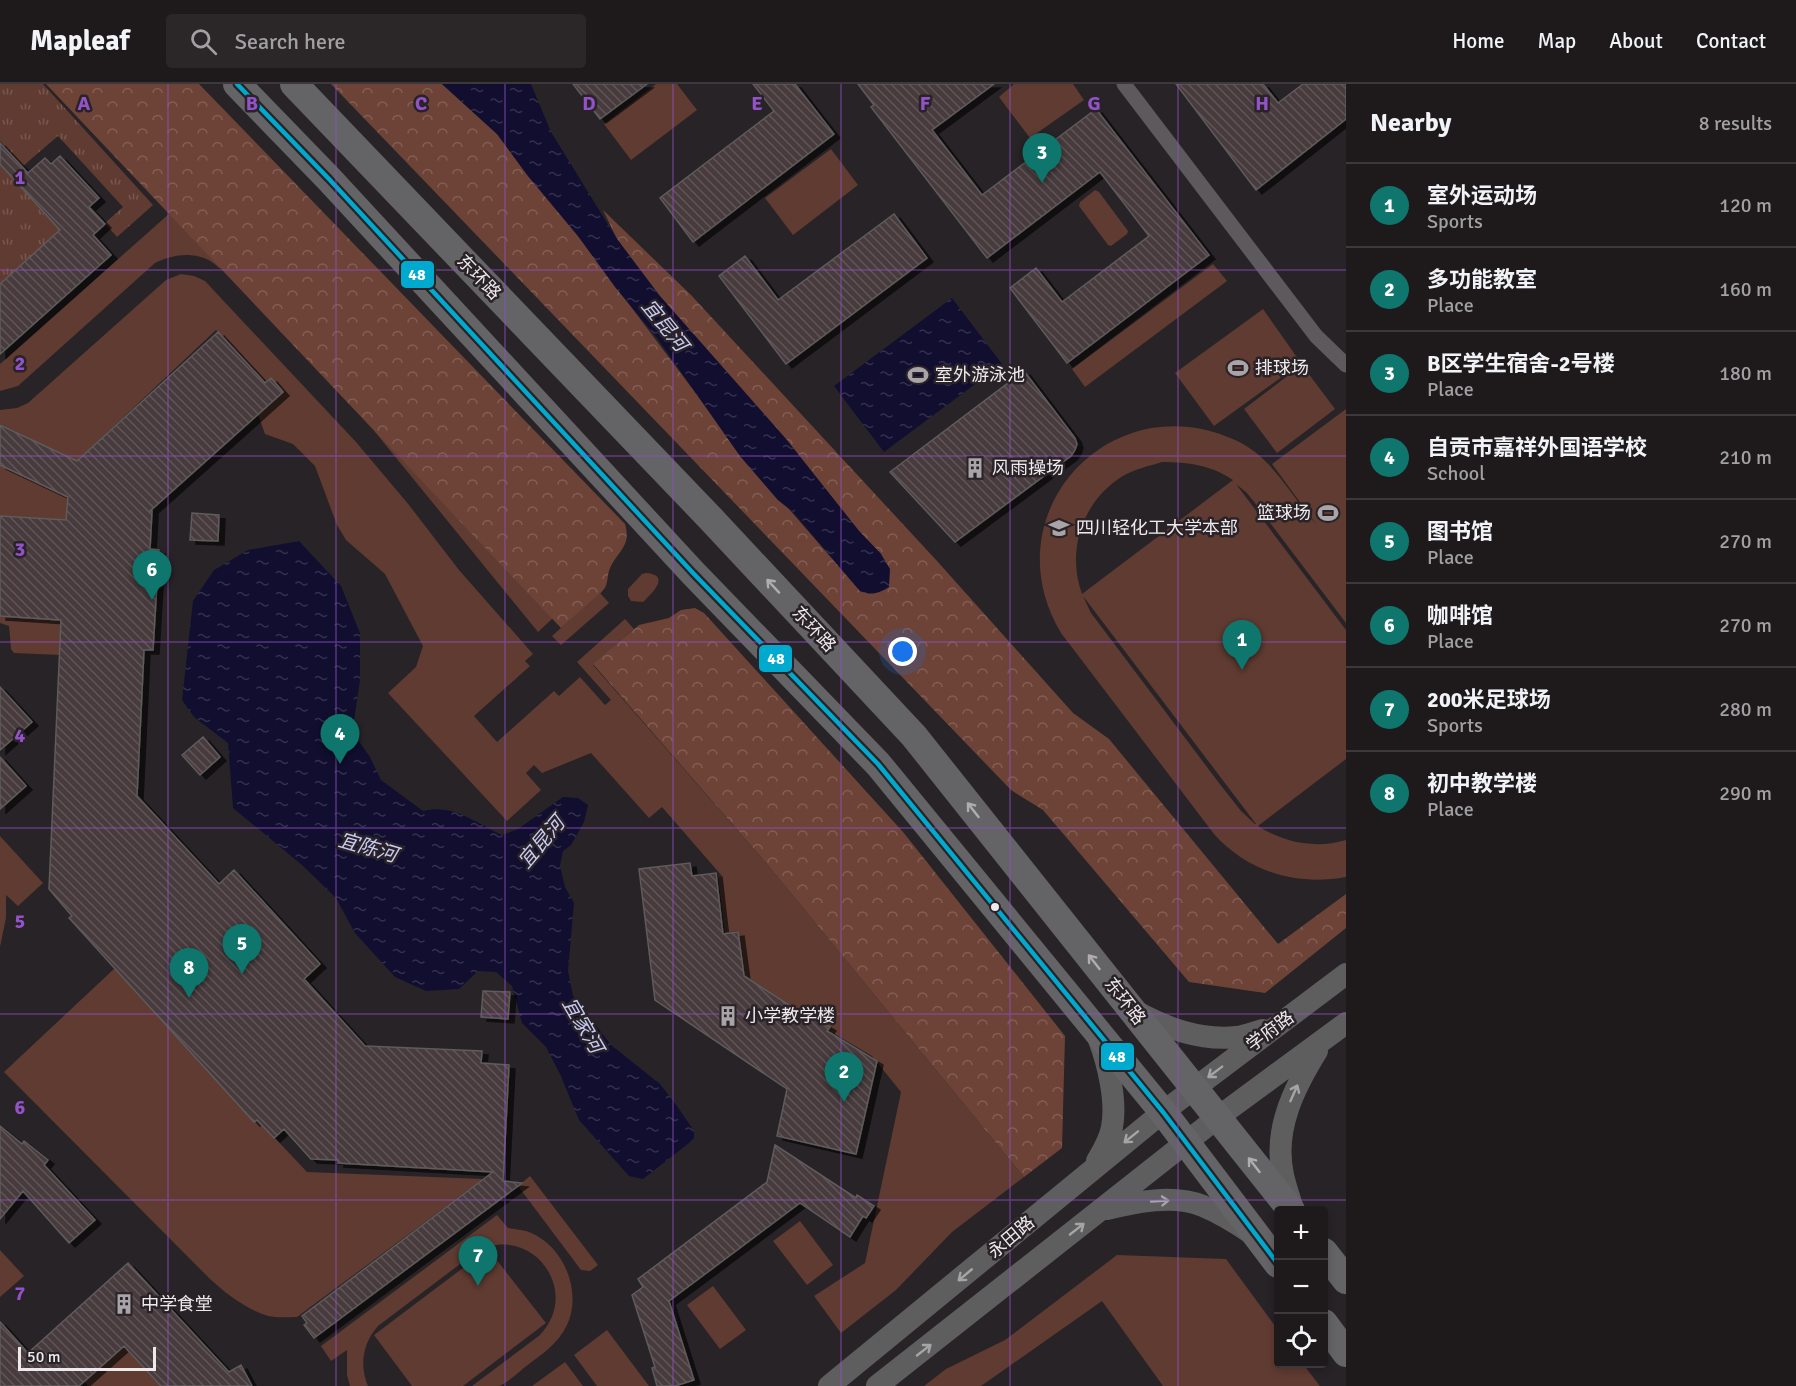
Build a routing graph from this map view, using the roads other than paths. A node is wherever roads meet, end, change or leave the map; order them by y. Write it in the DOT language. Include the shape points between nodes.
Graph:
graph roads {
  1 [pos="237,84"];
  2 [pos="294,84"];
  3 [pos="1124,84"];
  4 [pos="1346,365"];
  5 [pos="1346,974"];
  6 [pos="1130,1008"];
  7 [pos="1346,1023"];
  8 [pos="1276,1026"];
  9 [pos="1094,1028"];
  10 [pos="1323,1041"];
  11 [pos="1193,1087"];
  12 [pos="1163,1112"];
  13 [pos="1217,1118"];
  14 [pos="1187,1143"];
  15 [pos="1092,1169"];
  16 [pos="1289,1206"];
  17 [pos="1291,1206"];
  18 [pos="1102,1210"];
  19 [pos="1258,1237"];
  20 [pos="1328,1258"];
  21 [pos="1275,1260"];
  22 [pos="1346,1280"];
  23 [pos="1328,1330"];
  24 [pos="1346,1353"];
  25 [pos="829,1386"];
  26 [pos="878,1386"];
  1 -- 9 [label="highway" via="329,178 693,573 878,764"];
  6 -- 2 [label="highway, 东环路, one-way" via="914,736"];
  3 -- 4 [label="street" via="1316,336"];
  5 -- 8 [label="main road, 学府路"];
  6 -- 8 [label="main road" via="1178,1031 1207,1037 1238,1037"];
  6 -- 11 [label="highway, 东环路"];
  7 -- 10 [label="main road"];
  8 -- 11 [label="main road, 学府路, one-way"];
  9 -- 12 [label="highway"];
  9 -- 15 [label="main road" via="1107,1062 1113,1094 1113,1127"];
  10 -- 13 [label="main road"];
  17 -- 10 [label="main road, one-way" via="1282,1173 1281,1134 1291,1098"];
  11 -- 12 [label="main road, 永田路"];
  11 -- 13 [label="highway, 东环路"];
  12 -- 14 [label="highway"];
  12 -- 15 [label="main road, 永田路, one-way"];
  13 -- 14 [label="main road, 永田路"];
  16 -- 13 [label="highway, 东环路, one-way"];
  14 -- 18 [label="main road, 永田路"];
  14 -- 19 [label="highway"];
  15 -- 25 [label="main road, 永田路, one-way"];
  18 -- 19 [label="main road, one-way" via="1172,1200 1201,1205"];
  26 -- 18 [label="main road, 永田路, one-way"];
  19 -- 21 [label="highway"];
  20 -- 22 [label="highway"];
  23 -- 24 [label="highway"];
}
